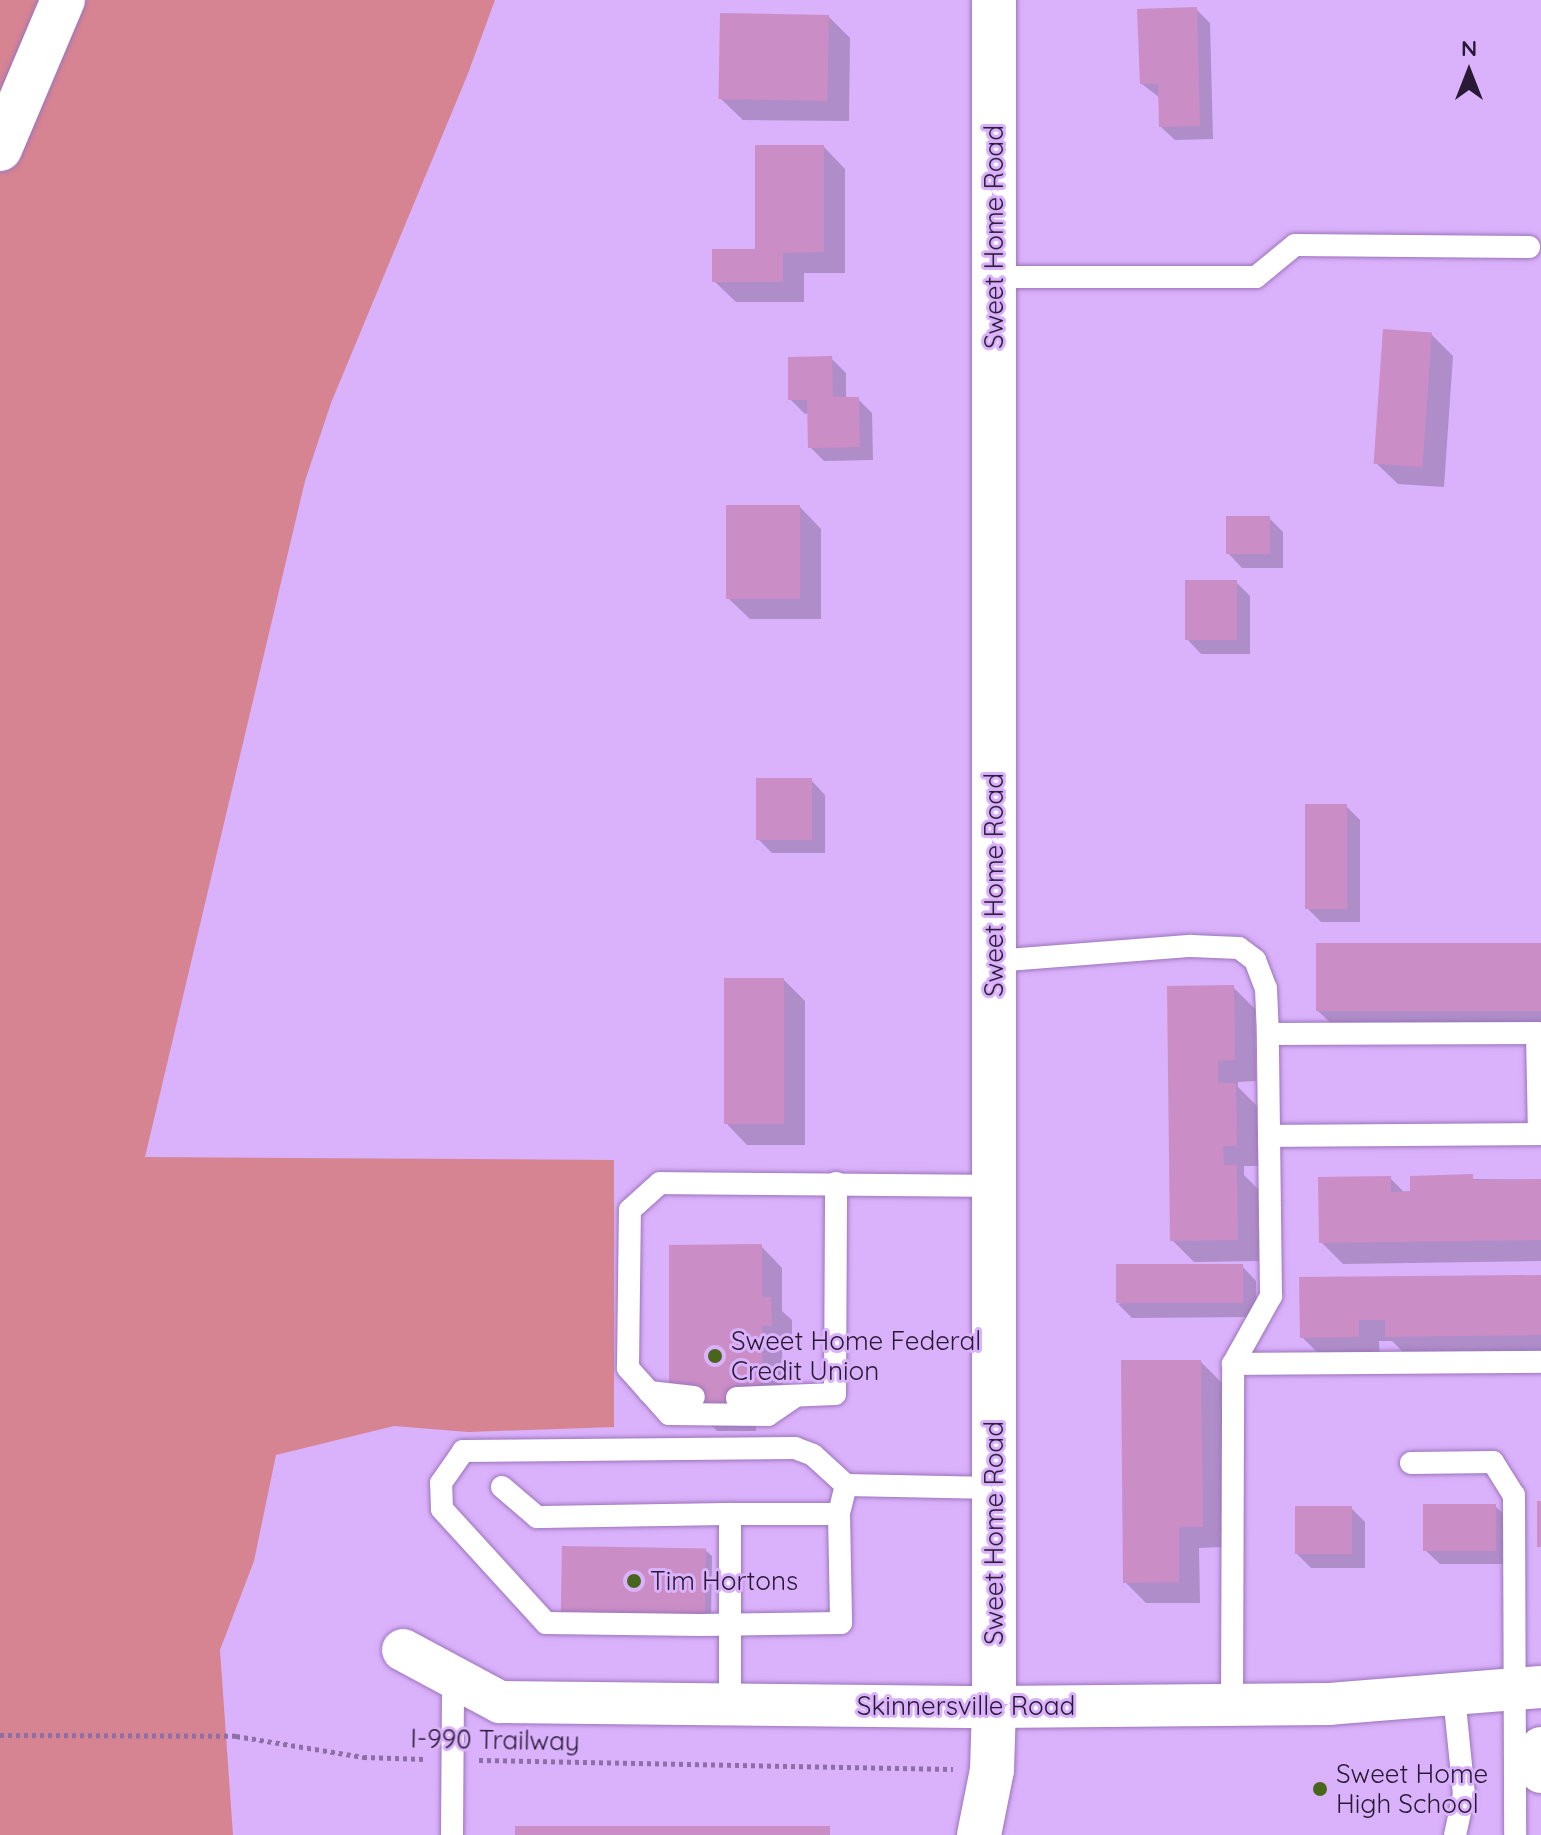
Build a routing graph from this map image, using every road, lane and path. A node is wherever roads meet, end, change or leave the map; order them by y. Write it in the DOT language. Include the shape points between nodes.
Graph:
graph roads {
  1 [pos="63,0"];
  2 [pos="994,0"];
  3 [pos="0,149"];
  4 [pos="1529,247"];
  5 [pos="994,277"];
  6 [pos="994,961"];
  7 [pos="1268,1034"];
  8 [pos="1269,1136"];
  9 [pos="836,1183"];
  10 [pos="994,1186"];
  11 [pos="1541,1362"];
  12 [pos="1233,1364"];
  13 [pos="649,1392"];
  14 [pos="796,1396"];
  15 [pos="694,1397"];
  16 [pos="737,1398"];
  17 [pos="1411,1463"];
  18 [pos="846,1485"];
  19 [pos="502,1487"];
  20 [pos="994,1488"];
  21 [pos="730,1514"];
  22 [pos="839,1514"];
  23 [pos="729,1625"];
  24 [pos="403,1650"];
  25 [pos="453,1677"];
  26 [pos="1527,1688"];
  27 [pos="1454,1696"];
  28 [pos="1232,1704"];
  29 [pos="730,1706"];
  30 [pos="994,1707"];
  31 [pos="0,1735"];
  32 [pos="1541,1748"];
  33 [pos="453,1759"];
  34 [pos="992,1770"];
  35 [pos="1541,1772"];
  36 [pos="452,1835"];
  37 [pos="979,1835"];
  38 [pos="1007,1835"];
  39 [pos="1455,1835"];
  40 [pos="1515,1835"];
  1 -- 3 [label="main road"];
  2 -- 5 [label="main road, Sweet Home Road"];
  4 -- 5 [label="lane" via="1295,245 1256,277"];
  5 -- 6 [label="main road, Sweet Home Road"];
  6 -- 7 [label="lane" via="1191,946 1239,948 1255,960 1266,989"];
  6 -- 10 [label="main road, Sweet Home Road"];
  7 -- 8 [label="lane"];
  7 -- 8 [label="lane" via="1537,1033 1539,1134"];
  8 -- 12 [label="lane" via="1271,1296"];
  9 -- 10 [label="lane"];
  9 -- 13 [label="lane" via="660,1183 630,1210 628,1368"];
  9 -- 14 [label="lane" via="835,1394"];
  10 -- 20 [label="main road, Sweet Home Road"];
  11 -- 12 [label="lane"];
  12 -- 28 [label="lane"];
  13 -- 14 [label="lane" via="669,1414 768,1415"];
  13 -- 15 [label="lane"];
  14 -- 16 [label="lane"];
  17 -- 26 [label="lane" via="1493,1462 1514,1495"];
  18 -- 20 [label="lane"];
  18 -- 22 [label="lane"];
  18 -- 23 [label="lane" via="813,1455 795,1448 463,1451 441,1483 442,1509 546,1623"];
  19 -- 21 [label="lane" via="537,1517"];
  20 -- 30 [label="main road, Sweet Home Road"];
  21 -- 22 [label="lane"];
  21 -- 23 [label="lane"];
  22 -- 23 [label="lane" via="841,1623"];
  23 -- 29 [label="lane"];
  24 -- 25 [label="street, Skinnersville Road"];
  25 -- 29 [label="street, Skinnersville Road" via="500,1702"];
  25 -- 33 [label="lane"];
  26 -- 27 [label="street, Skinnersville Road"];
  26 -- 40 [label="lane"];
  27 -- 28 [label="street, Skinnersville Road"];
  27 -- 39 [label="lane" via="1464,1794"];
  28 -- 30 [label="street, Skinnersville Road"];
  29 -- 30 [label="street, Skinnersville Road"];
  30 -- 34 [label="main road, Sweet Home Road"];
  31 -- 33 [label="path, I-990 Trailway" via="236,1736 363,1757"];
  32 -- 35 [label="street"];
  33 -- 34 [label="path, I-990 Trailway"];
  33 -- 36 [label="lane"];
  34 -- 37 [label="main road, Sweet Home Road"];
  34 -- 38 [label="main road, Sweet Home Road"];
}
